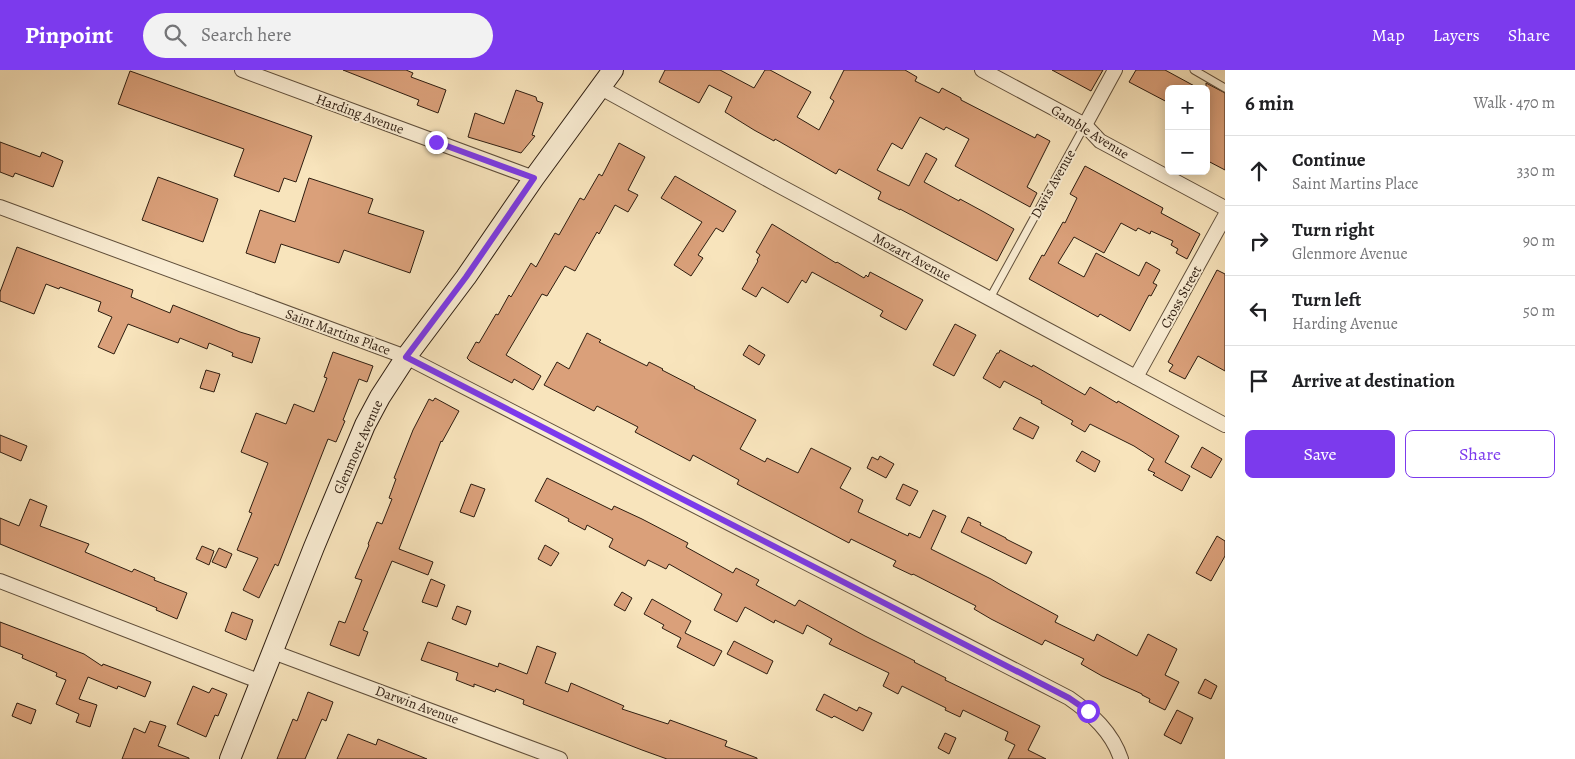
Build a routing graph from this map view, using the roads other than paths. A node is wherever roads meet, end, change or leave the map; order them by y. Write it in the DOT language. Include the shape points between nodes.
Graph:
graph roads {
  1 [pos="242,70"];
  2 [pos="613,70"];
  3 [pos="982,70"];
  4 [pos="1115,70"];
  5 [pos="1194,70"];
  6 [pos="601,88"];
  7 [pos="1225,88"];
  8 [pos="1085,125"];
  9 [pos="534,178"];
  10 [pos="0,207"];
  11 [pos="1225,208"];
  12 [pos="1225,216"];
  13 [pos="990,298"];
  14 [pos="406,357"];
  15 [pos="1136,377"];
  16 [pos="1225,425"];
  17 [pos="0,582"];
  18 [pos="273,652"];
  19 [pos="261,682"];
  20 [pos="230,759"];
  21 [pos="560,759"];
  22 [pos="1121,759"];
  1 -- 9 [label="street, Harding Avenue"];
  2 -- 6 [label="street, Glenmore Avenue"];
  3 -- 8 [label="street, Gamble Avenue"];
  4 -- 8 [label="street, Davis Avenue"];
  5 -- 7 [label="lane"];
  6 -- 9 [label="street, Glenmore Avenue"];
  6 -- 13 [label="street, Mozart Avenue"];
  8 -- 11 [label="street, Gamble Avenue" via="1100,141"];
  8 -- 13 [label="lane, Davis Avenue"];
  9 -- 14 [label="street, Glenmore Avenue"];
  10 -- 14 [label="street, Saint Martins Place"];
  12 -- 15 [label="street, Cross Street"];
  13 -- 15 [label="street, Mozart Avenue"];
  14 -- 18 [label="street, Glenmore Avenue" via="365,425"];
  14 -- 22 [label="street, Saint Martins Place" via="1069,698 1099,722"];
  15 -- 16 [label="street, Mozart Avenue"];
  17 -- 19 [label="street"];
  18 -- 19 [label="street, Glenmore Avenue"];
  18 -- 21 [label="street, Darwin Avenue"];
  19 -- 20 [label="street, Glenmore Avenue"];
}
